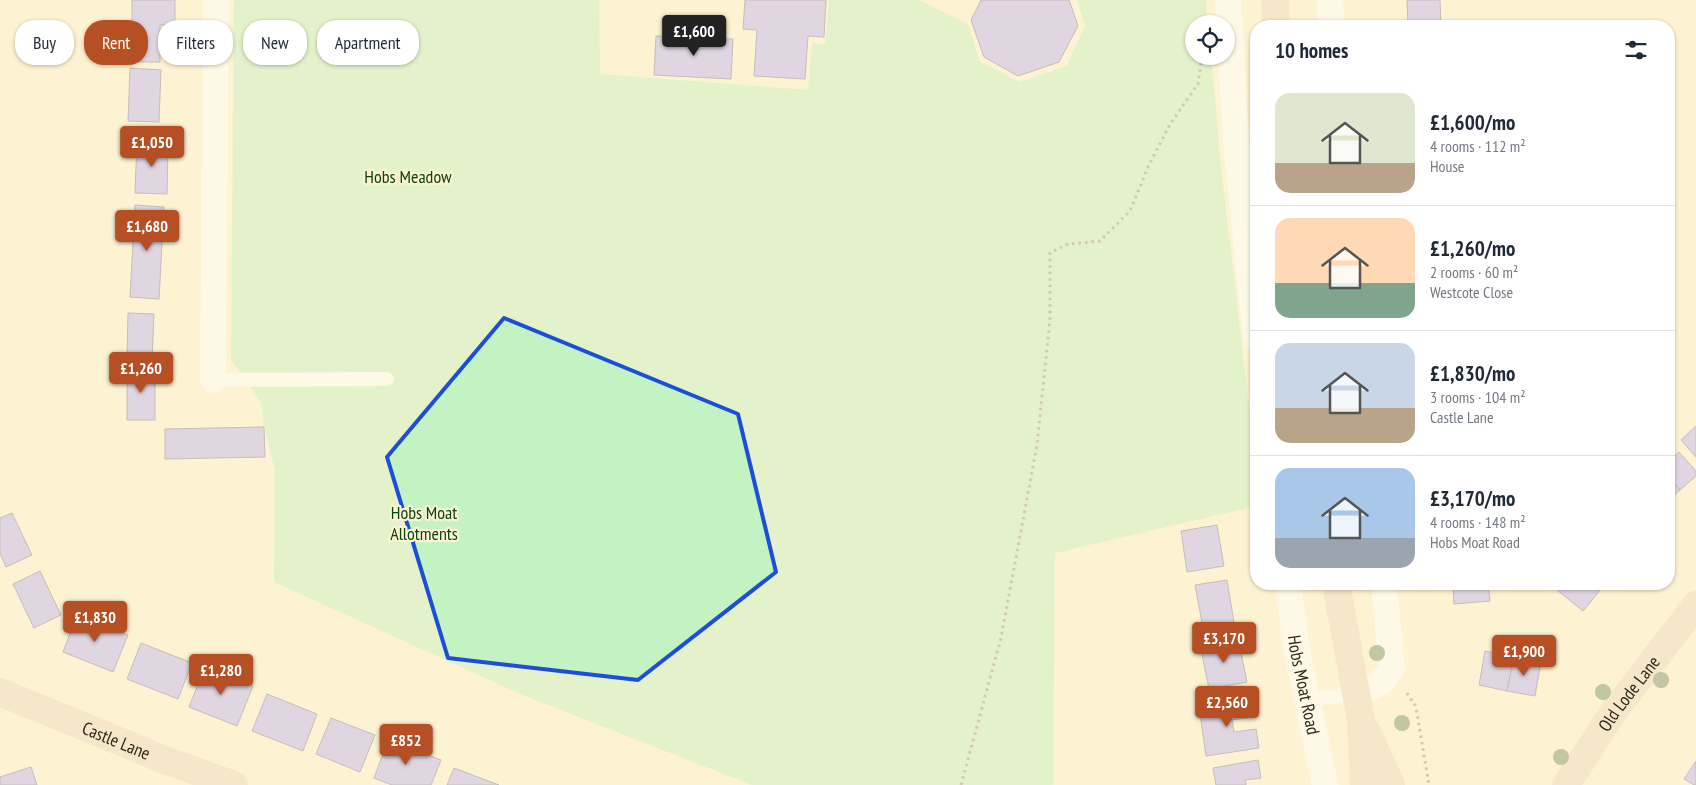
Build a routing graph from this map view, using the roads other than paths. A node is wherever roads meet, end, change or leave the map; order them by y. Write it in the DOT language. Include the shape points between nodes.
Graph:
graph roads {
  1 [pos="216,0"];
  2 [pos="1228,0"];
  3 [pos="1275,0"];
  4 [pos="1330,0"];
  5 [pos="1276,20"];
  6 [pos="1332,20"];
  7 [pos="1250,278"];
  8 [pos="213,380"];
  9 [pos="387,380"];
  10 [pos="1289,590"];
  11 [pos="1337,590"];
  12 [pos="1385,590"];
  13 [pos="1696,605"];
  14 [pos="0,692"];
  15 [pos="1307,700"];
  16 [pos="1358,707"];
  17 [pos="234,785"];
  18 [pos="1325,785"];
  19 [pos="1364,785"];
  20 [pos="1391,785"];
  21 [pos="1566,785"];
  1 -- 8 [label="street"];
  2 -- 7 [label="street" via="1236,142"];
  3 -- 5 [label="street"];
  4 -- 6 [label="street"];
  8 -- 9 [label="lane"];
  10 -- 15 [label="street, Hobs Moat Road"];
  11 -- 16 [label="street"];
  12 -- 16 [label="street" via="1392,669"];
  13 -- 21 [label="street, Old Lode Lane" via="1612,714"];
  14 -- 17 [label="street, Castle Lane"];
  15 -- 16 [label="lane"];
  15 -- 18 [label="street, Hobs Moat Road"];
  16 -- 19 [label="street"];
  16 -- 20 [label="street"];
}
